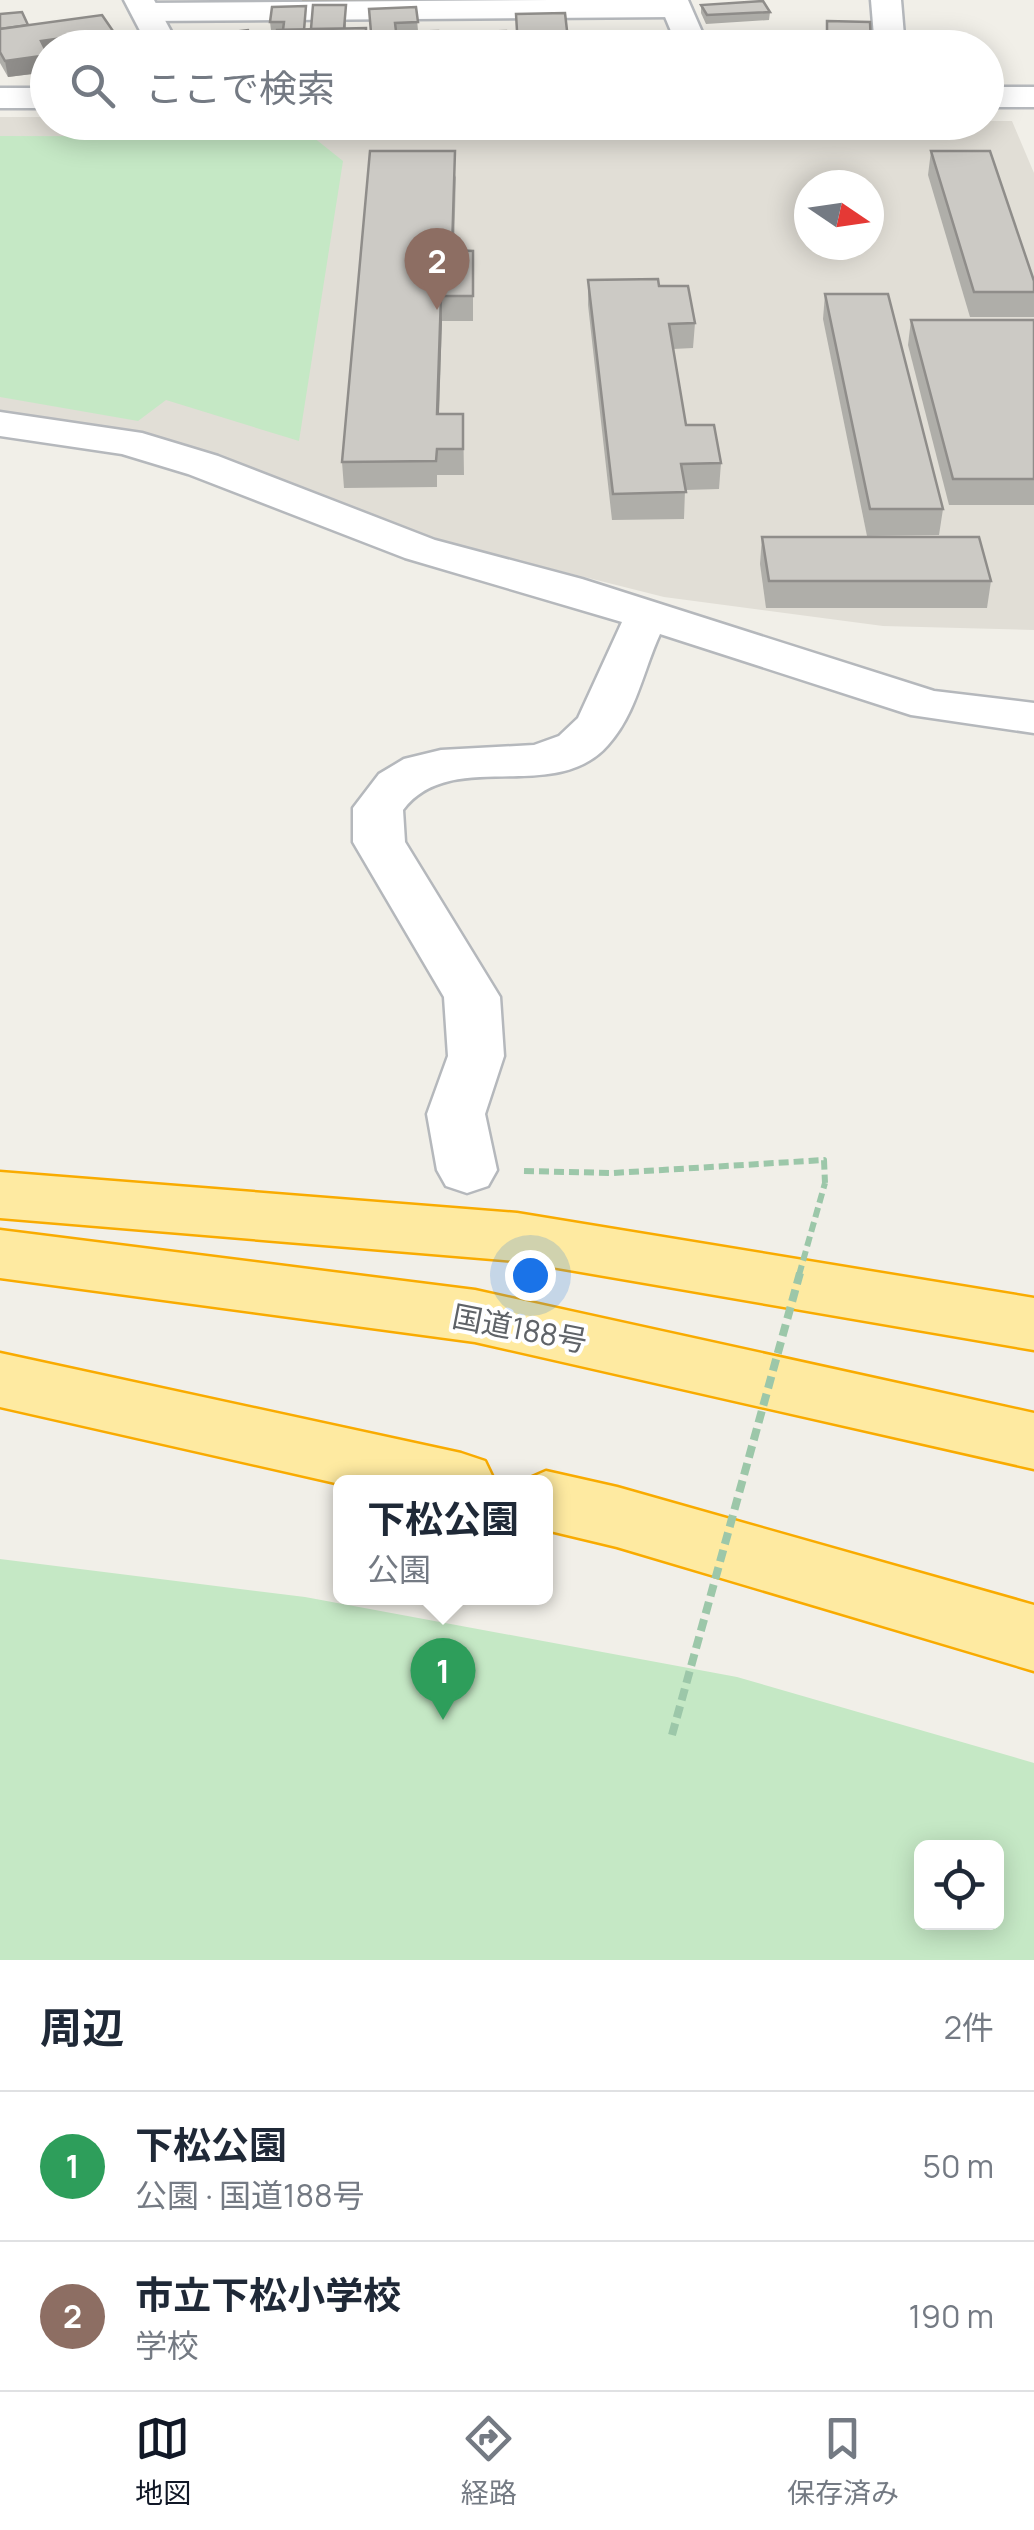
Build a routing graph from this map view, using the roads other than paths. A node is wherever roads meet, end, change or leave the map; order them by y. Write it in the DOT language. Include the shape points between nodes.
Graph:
graph roads {
  1 [pos="886,0"];
  2 [pos="674,4"];
  3 [pos="142,6"];
  4 [pos="156,30"];
  5 [pos="686,30"];
  6 [pos="888,30"];
  7 [pos="0,98"];
  8 [pos="30,98"];
  9 [pos="1004,99"];
  10 [pos="1032,103"];
  11 [pos="0,424"];
  12 [pos="649,615"];
  13 [pos="1034,718"];
  14 [pos="468,1170"];
  15 [pos="0,1195"];
  16 [pos="0,1254"];
  17 [pos="1034,1324"];
  18 [pos="0,1380"];
  19 [pos="1034,1440"];
  20 [pos="429,1475"];
  21 [pos="553,1503"];
  22 [pos="1034,1638"];
  1 -- 6 [label="street"];
  2 -- 3 [label="street"];
  2 -- 5 [label="street"];
  3 -- 4 [label="street"];
  7 -- 8 [label="street"];
  9 -- 10 [label="street"];
  11 -- 12 [label="street" via="126,442 420,549"];
  12 -- 13 [label="street" via="928,705"];
  12 -- 14 [label="street" via="634,633 603,718 578,746 532,763 443,766 404,778 378,808 379,842 472,998 476,1056 456,1114"];
  15 -- 17 [label="highway" via="517,1237"];
  16 -- 19 [label="highway, 国道188号" via="475,1316"];
  18 -- 20 [label="highway"];
  21 -- 22 [label="highway"];
}
